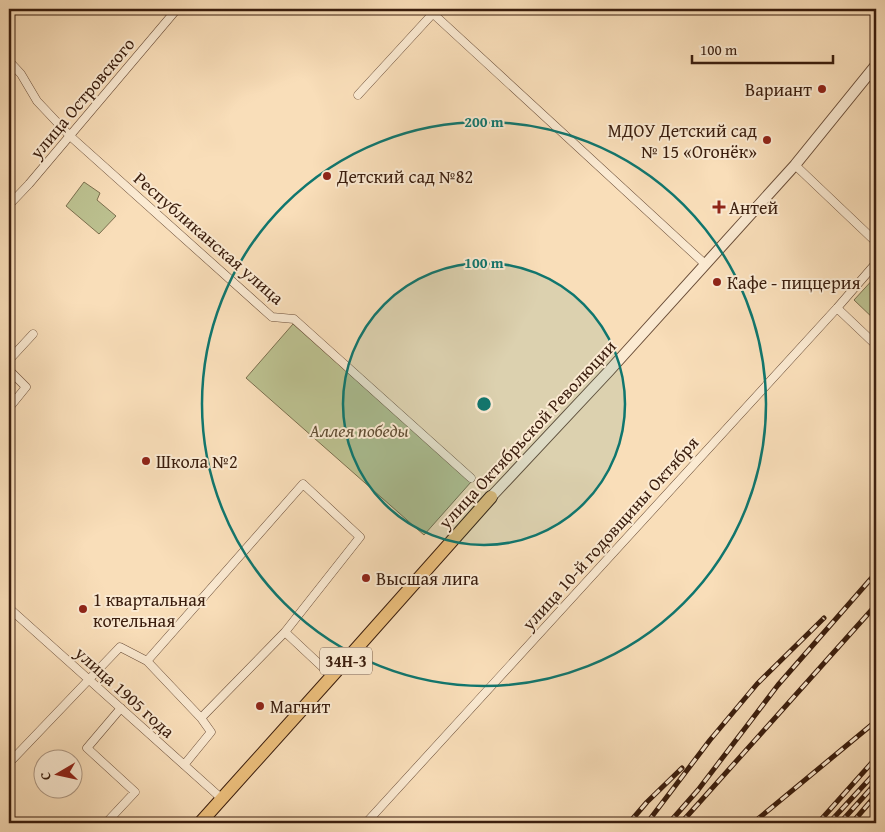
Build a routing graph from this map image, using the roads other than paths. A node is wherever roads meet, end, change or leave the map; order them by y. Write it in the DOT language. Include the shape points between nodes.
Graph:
graph roads {
  1 [pos="177,9"];
  2 [pos="433,10"];
  3 [pos="9,61"];
  4 [pos="876,65"];
  5 [pos="358,95"];
  6 [pos="70,136"];
  7 [pos="795,165"];
  8 [pos="9,205"];
  9 [pos="876,242"];
  10 [pos="876,263"];
  11 [pos="705,264"];
  12 [pos="837,308"];
  13 [pos="33,334"];
  14 [pos="876,345"];
  15 [pos="9,360"];
  16 [pos="9,370"];
  17 [pos="9,408"];
  18 [pos="471,478"];
  19 [pos="491,497"];
  20 [pos="9,608"];
  21 [pos="286,631"];
  22 [pos="147,660"];
  23 [pos="332,676"];
  24 [pos="89,679"];
  25 [pos="121,708"];
  26 [pos="201,718"];
  27 [pos="9,763"];
  28 [pos="184,765"];
  29 [pos="221,798"];
  30 [pos="106,823"];
  31 [pos="200,823"];
  32 [pos="366,823"];
  1 -- 6 [label="street, улица Островского"];
  2 -- 5 [label="street"];
  2 -- 11 [label="street"];
  3 -- 6 [label="street, Республиканская улица" via="37,101"];
  4 -- 7 [label="street, улица Октябрьской Революции / 34Н-3"];
  6 -- 8 [label="street, улица Островского"];
  6 -- 18 [label="street, Республиканская улица" via="272,317 294,319"];
  7 -- 9 [label="street"];
  7 -- 11 [label="street, улица Октябрьской Революции / 34Н-3"];
  10 -- 12 [label="street, улица 10-й годовщины Октября"];
  11 -- 19 [label="street, улица Октябрьской Революции / 34Н-3"];
  12 -- 14 [label="street"];
  12 -- 32 [label="street, улица 10-й годовщины Октября"];
  13 -- 15 [label="street"];
  16 -- 17 [label="street" via="26,387"];
  19 -- 23 [label="main road, улица Октябрьской Революции / 34Н-3"];
  20 -- 24 [label="street, улица 1905 года"];
  21 -- 22 [label="street" via="360,537 304,484"];
  21 -- 23 [label="street"];
  21 -- 26 [label="street"];
  22 -- 24 [label="street" via="120,647"];
  22 -- 26 [label="street"];
  23 -- 29 [label="main road, улица Октябрьской Революции / 34Н-3"];
  24 -- 25 [label="street, улица 1905 года"];
  24 -- 27 [label="street"];
  25 -- 28 [label="street, улица 1905 года"];
  25 -- 30 [label="street" via="87,748 135,792"];
  26 -- 28 [label="street" via="211,732"];
  28 -- 29 [label="street, улица 1905 года"];
  29 -- 31 [label="main road, улица Октябрьской Революции / 34Н-3"];
}
